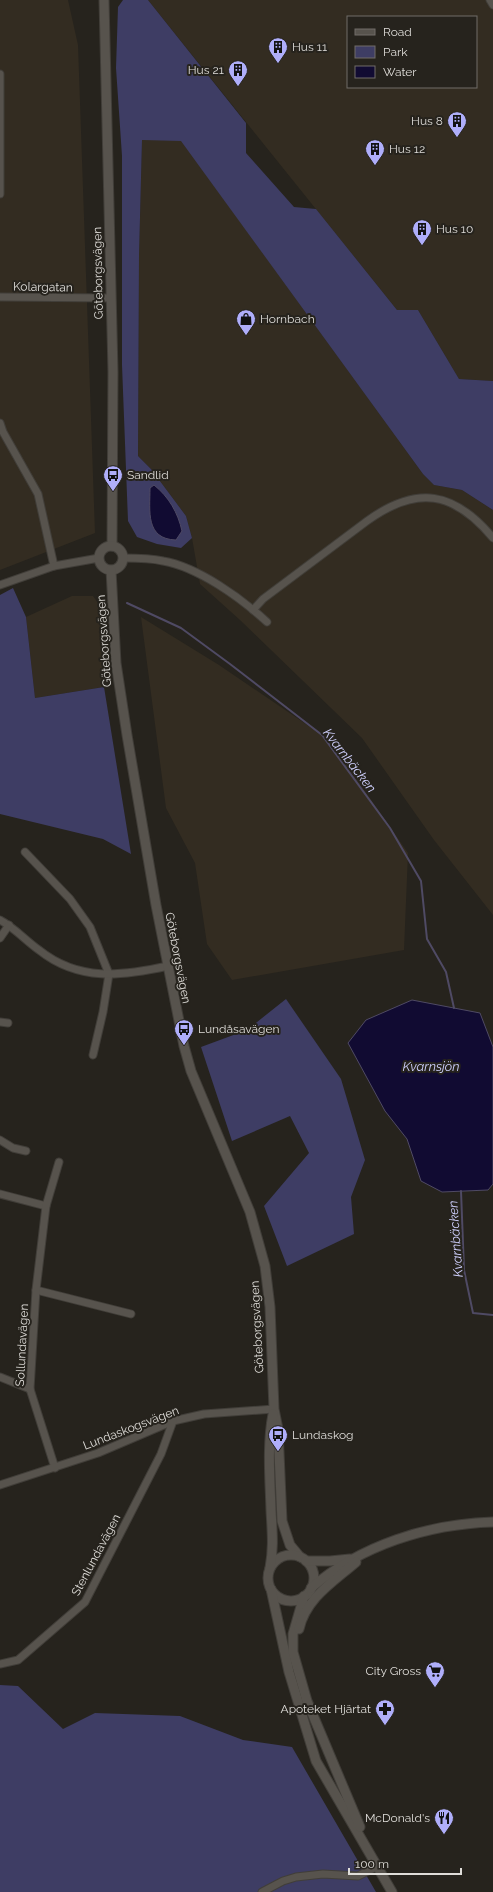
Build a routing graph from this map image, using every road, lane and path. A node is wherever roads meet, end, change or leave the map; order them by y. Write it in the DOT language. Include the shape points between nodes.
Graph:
graph roads {
  1 [pos="104,0"];
  2 [pos="490,0"];
  3 [pos="493,5"];
  4 [pos="0,74"];
  5 [pos="0,194"];
  6 [pos="0,298"];
  7 [pos="110,298"];
  8 [pos="0,423"];
  9 [pos="493,538"];
  10 [pos="112,546"];
  11 [pos="99,558"];
  12 [pos="123,558"];
  13 [pos="54,566"];
  14 [pos="111,570"];
  15 [pos="0,585"];
  16 [pos="253,610"];
  17 [pos="267,622"];
  18 [pos="25,852"];
  19 [pos="0,920"];
  20 [pos="9,925"];
  21 [pos="0,938"];
  22 [pos="168,966"];
  23 [pos="109,974"];
  24 [pos="0,1022"];
  25 [pos="8,1023"];
  26 [pos="93,1055"];
  27 [pos="0,1140"];
  28 [pos="26,1151"];
  29 [pos="59,1162"];
  30 [pos="0,1194"];
  31 [pos="46,1206"];
  32 [pos="36,1290"];
  33 [pos="131,1314"];
  34 [pos="0,1377"];
  35 [pos="30,1389"];
  36 [pos="274,1409"];
  37 [pos="173,1421"];
  38 [pos="55,1468"];
  39 [pos="0,1485"];
  40 [pos="493,1522"];
  41 [pos="368,1552"];
  42 [pos="303,1559"];
  43 [pos="352,1559"];
  44 [pos="270,1568"];
  45 [pos="311,1588"];
  46 [pos="271,1589"];
  47 [pos="304,1596"];
  48 [pos="0,1664"];
  49 [pos="297,1664"];
  50 [pos="302,1715"];
  51 [pos="337,1775"];
  52 [pos="333,1791"];
  53 [pos="376,1863"];
  54 [pos="262,1892"];
  55 [pos="392,1892"];
  1 -- 7 [label="street, Göteborgsvägen"];
  2 -- 3 [label="street"];
  4 -- 5 [label="street"];
  6 -- 7 [label="street, Kolargatan"];
  7 -- 10 [label="street, Göteborgsvägen" via="113,372"];
  8 -- 13 [label="street" via="38,494"];
  9 -- 16 [label="street" via="467,513 449,501 419,498 404,500 367,520 263,599"];
  10 -- 11 [label="street" via="103,549"];
  10 -- 12 [label="street" via="120,550"];
  11 -- 13 [label="street"];
  11 -- 14 [label="street" via="103,566"];
  12 -- 14 [label="street" via="120,566"];
  12 -- 16 [label="street" via="164,561 188,569 230,592"];
  13 -- 15 [label="street"];
  14 -- 22 [label="street, Göteborgsvägen" via="116,663"];
  16 -- 17 [label="street"];
  18 -- 23 [label="street" via="70,899 90,927"];
  19 -- 20 [label="street"];
  20 -- 21 [label="street"];
  20 -- 23 [label="street" via="38,950 61,965 87,974"];
  22 -- 23 [label="street"];
  22 -- 36 [label="street, Göteborgsvägen" via="191,1071 243,1192 259,1240 270,1300"];
  23 -- 26 [label="street"];
  24 -- 25 [label="street"];
  27 -- 28 [label="street" via="12,1148"];
  29 -- 31 [label="street, Sollundavägen"];
  30 -- 31 [label="street"];
  31 -- 32 [label="street, Sollundavägen"];
  32 -- 33 [label="street, Sollundavägen"];
  32 -- 35 [label="street, Sollundavägen"];
  34 -- 35 [label="street"];
  35 -- 38 [label="street, Sollundavägen"];
  36 -- 37 [label="street, Lundaskogsvägen" via="204,1414"];
  36 -- 42 [label="street, Göteborgsvägen" via="278,1429 282,1521 287,1538"];
  36 -- 44 [label="street, Göteborgsvägen" via="270,1437 274,1548"];
  37 -- 38 [label="street, Lundaskogsvägen"];
  37 -- 48 [label="street, Stenlundavägen" via="161,1454 85,1602 18,1660"];
  38 -- 39 [label="street, Lundaskogsvägen"];
  40 -- 41 [label="street" via="434,1529 393,1541"];
  41 -- 43 [label="street"];
  41 -- 49 [label="street" via="319,1593 306,1609 298,1635"];
  42 -- 43 [label="street"];
  42 -- 44 [label="street" via="290,1555 280,1557"];
  42 -- 45 [label="street" via="312,1570"];
  43 -- 45 [label="street"];
  44 -- 46 [label="street" via="268,1579"];
  45 -- 47 [label="street"];
  46 -- 47 [label="street" via="286,1600"];
  46 -- 50 [label="street" via="289,1672"];
  47 -- 49 [label="street" via="292,1634 292,1647"];
  49 -- 51 [label="street" via="307,1701"];
  50 -- 51 [label="street" via="326,1770"];
  50 -- 52 [label="street" via="316,1761"];
  51 -- 52 [label="street"];
  51 -- 53 [label="street"];
  52 -- 53 [label="street"];
  53 -- 54 [label="street" via="358,1876 323,1874 296,1877"];
  53 -- 55 [label="street"];
}
